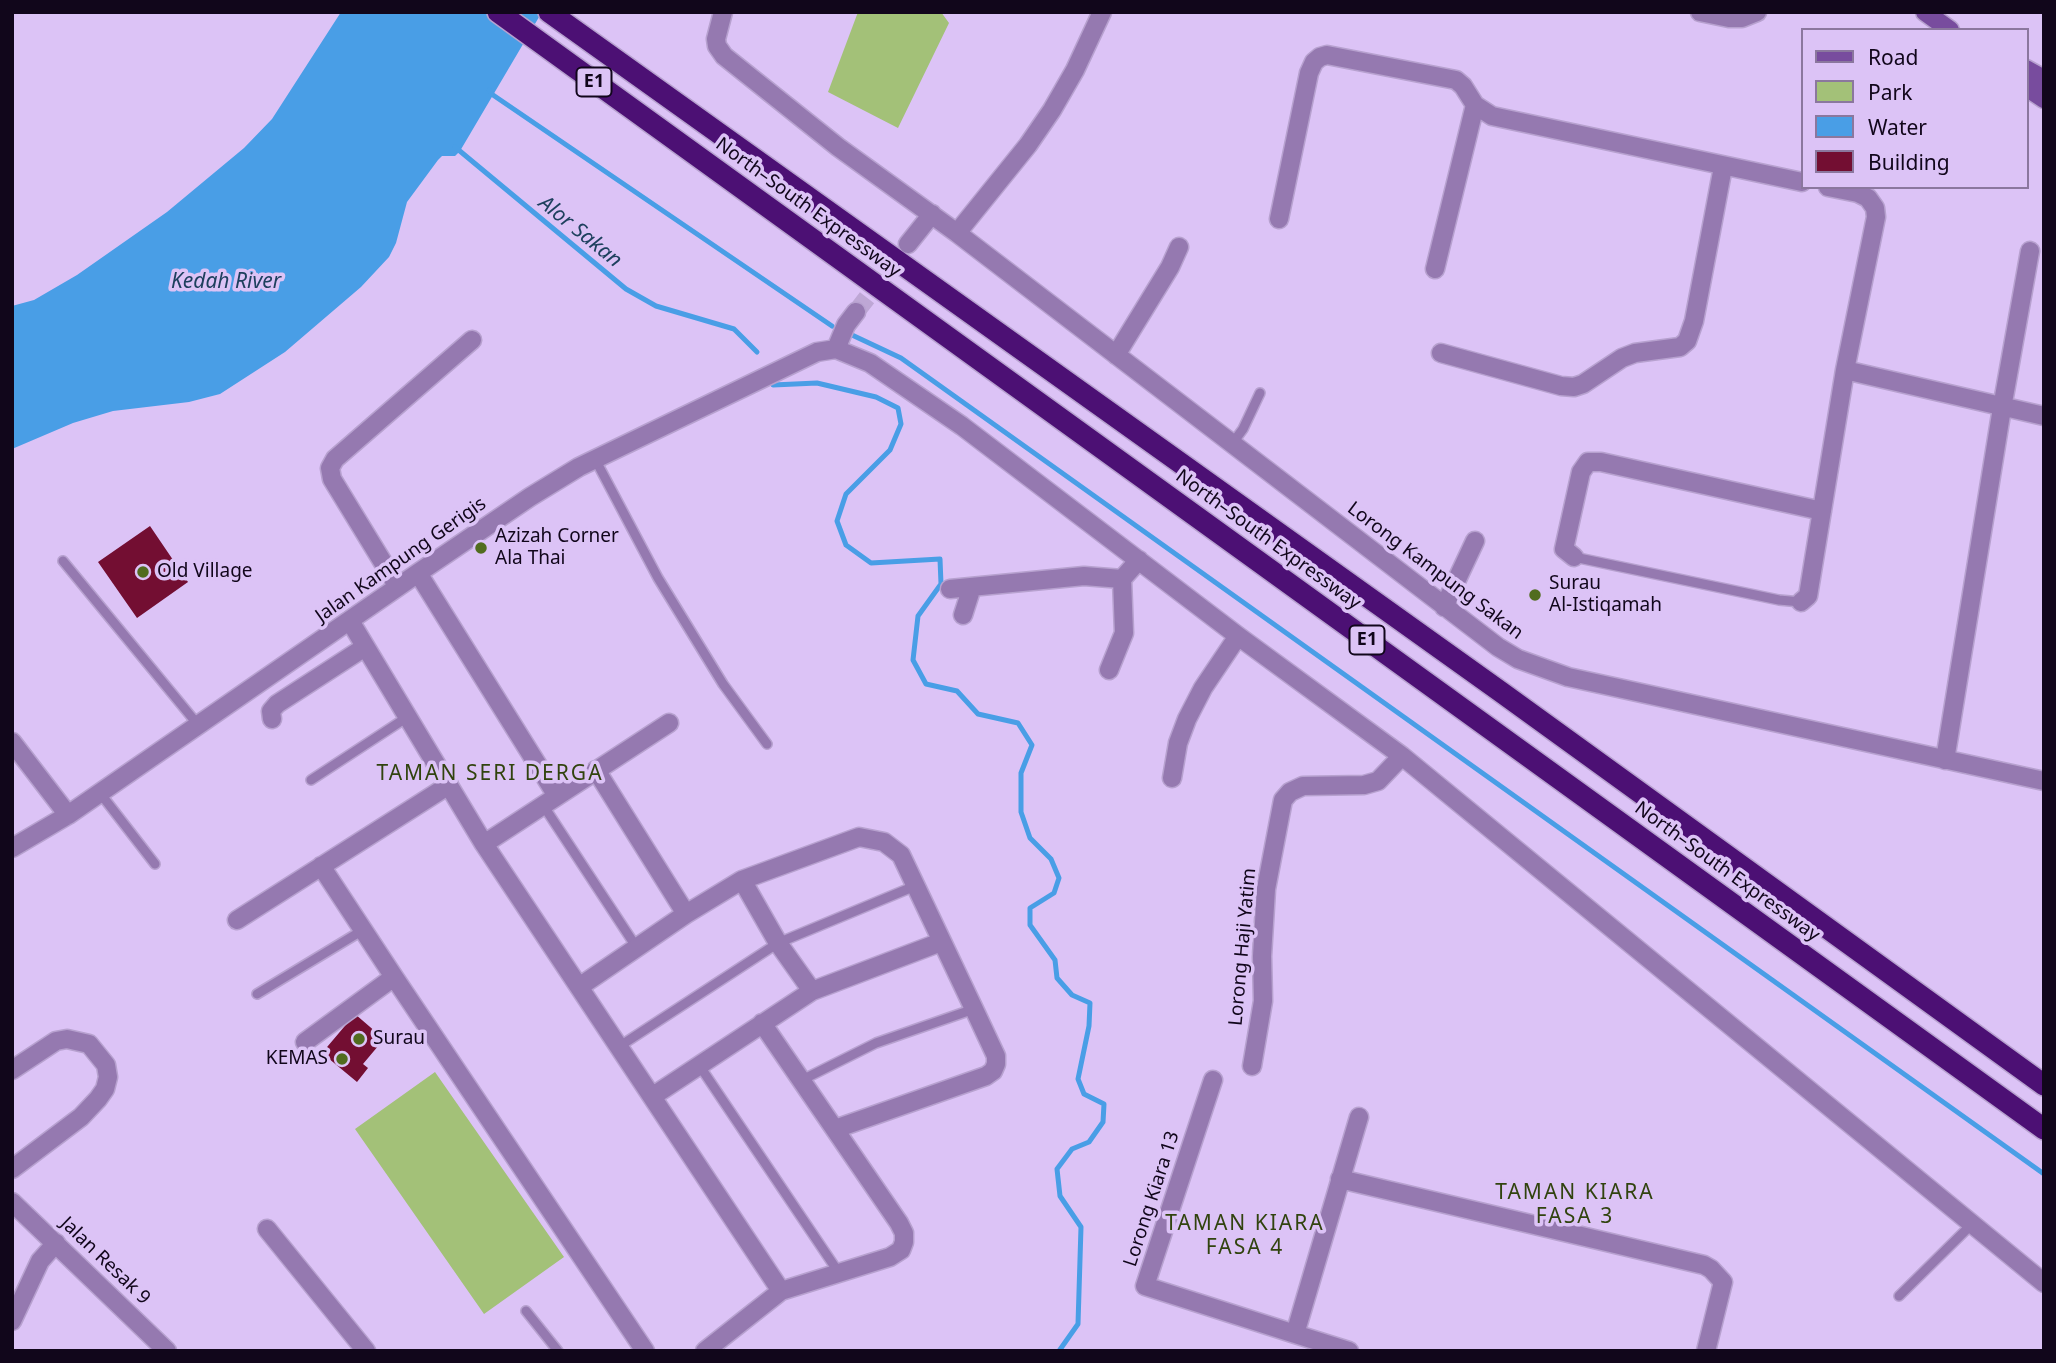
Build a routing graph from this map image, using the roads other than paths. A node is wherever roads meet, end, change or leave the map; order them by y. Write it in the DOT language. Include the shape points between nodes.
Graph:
graph roads {
  1 [pos="498,12"];
  2 [pos="549,12"];
  3 [pos="723,12"];
  4 [pos="1102,12"];
  5 [pos="1700,12"];
  6 [pos="1758,12"];
  7 [pos="1924,12"];
  8 [pos="1947,28"];
  9 [pos="2028,70"];
  10 [pos="2044,79"];
  11 [pos="2028,88"];
  12 [pos="2044,99"];
  13 [pos="1475,105"];
  14 [pos="1723,167"];
  15 [pos="1800,182"];
  16 [pos="1838,189"];
  17 [pos="932,215"];
  18 [pos="1279,219"];
  19 [pos="957,233"];
  20 [pos="908,244"];
  21 [pos="1179,247"];
  22 [pos="2030,251"];
  23 [pos="1435,269"];
  24 [pos="856,312"];
  25 [pos="472,340"];
  26 [pos="836,349"];
  27 [pos="1441,354"];
  28 [pos="1116,355"];
  29 [pos="1845,370"];
  30 [pos="1260,393"];
  31 [pos="2002,408"];
  32 [pos="2044,416"];
  33 [pos="1232,444"];
  34 [pos="595,459"];
  35 [pos="1822,511"];
  36 [pos="1475,541"];
  37 [pos="1574,557"];
  38 [pos="1139,560"];
  39 [pos="63,561"];
  40 [pos="418,573"];
  41 [pos="1122,579"];
  42 [pos="398,587"];
  43 [pos="972,587"];
  44 [pos="950,589"];
  45 [pos="1801,602"];
  46 [pos="1444,607"];
  47 [pos="962,615"];
  48 [pos="350,621"];
  49 [pos="1238,636"];
  50 [pos="365,646"];
  51 [pos="1109,670"];
  52 [pos="409,716"];
  53 [pos="272,719"];
  54 [pos="669,723"];
  55 [pos="199,726"];
  56 [pos="12,742"];
  57 [pos="767,744"];
  58 [pos="1402,755"];
  59 [pos="1945,760"];
  60 [pos="596,770"];
  61 [pos="1172,778"];
  62 [pos="311,780"];
  63 [pos="2044,781"];
  64 [pos="449,785"];
  65 [pos="100,793"];
  66 [pos="550,801"];
  67 [pos="68,815"];
  68 [pos="484,844"];
  69 [pos="12,848"];
  70 [pos="155,864"];
  71 [pos="321,866"];
  72 [pos="742,880"];
  73 [pos="915,886"];
  74 [pos="686,914"];
  75 [pos="237,920"];
  76 [pos="363,930"];
  77 [pos="942,942"];
  78 [pos="779,943"];
  79 [pos="637,948"];
  80 [pos="394,977"];
  81 [pos="579,986"];
  82 [pos="812,991"];
  83 [pos="257,994"];
  84 [pos="974,1009"];
  85 [pos="762,1023"];
  86 [pos="305,1042"];
  87 [pos="620,1046"];
  88 [pos="699,1065"];
  89 [pos="1252,1066"];
  90 [pos="12,1070"];
  91 [pos="1213,1080"];
  92 [pos="800,1081"];
  93 [pos="2044,1085"];
  94 [pos="653,1096"];
  95 [pos="1359,1117"];
  96 [pos="835,1129"];
  97 [pos="2044,1129"];
  98 [pos="12,1169"];
  99 [pos="1340,1179"];
  100 [pos="12,1202"];
  101 [pos="1971,1225"];
  102 [pos="267,1229"];
  103 [pos="56,1243"];
  104 [pos="841,1274"];
  105 [pos="2044,1283"];
  106 [pos="781,1291"];
  107 [pos="17,1292"];
  108 [pos="1899,1296"];
  109 [pos="526,1311"];
  110 [pos="12,1321"];
  111 [pos="1295,1334"];
  112 [pos="167,1351"];
  113 [pos="366,1351"];
  114 [pos="558,1351"];
  115 [pos="645,1351"];
  116 [pos="705,1351"];
  117 [pos="1349,1351"];
  118 [pos="1706,1351"];
  1 -- 97 [label="highway, North–South Expressway / E1"];
  2 -- 93 [label="highway, North–South Expressway / E1"];
  3 -- 17 [label="street, Lorong Kampung Sakan" via="716,39 724,56"];
  4 -- 19 [label="street" via="1052,110"];
  5 -- 6 [label="street" via="1729,18"];
  7 -- 8 [label="main road"];
  9 -- 10 [label="main road"];
  11 -- 12 [label="main road"];
  13 -- 14 [label="street" via="1492,116"];
  13 -- 18 [label="street" via="1463,86 1445,76 1338,55 1320,57 1309,73"];
  13 -- 23 [label="street"];
  14 -- 15 [label="street"];
  14 -- 27 [label="street" via="1694,321 1680,347 1622,358 1574,387"];
  16 -- 29 [label="street" via="1868,198 1876,217"];
  17 -- 19 [label="street, Lorong Kampung Sakan"];
  17 -- 20 [label="street"];
  19 -- 28 [label="street, Lorong Kampung Sakan"];
  21 -- 28 [label="street"];
  22 -- 31 [label="street"];
  24 -- 26 [label="street"];
  25 -- 42 [label="street" via="330,468 332,479"];
  26 -- 34 [label="street, Jalan Kampung Gerigis" via="817,352"];
  26 -- 38 [label="street" via="870,363 962,426"];
  28 -- 33 [label="street, Lorong Kampung Sakan"];
  29 -- 31 [label="street"];
  29 -- 35 [label="street"];
  30 -- 33 [label="lane"];
  31 -- 32 [label="street"];
  31 -- 59 [label="street"];
  33 -- 46 [label="street, Lorong Kampung Sakan"];
  34 -- 40 [label="street, Jalan Kampung Gerigis"];
  34 -- 57 [label="lane" via="665,589 723,684"];
  35 -- 37 [label="street" via="1588,462 1581,472 1564,548"];
  35 -- 45 [label="street" via="1808,596"];
  36 -- 46 [label="street"];
  37 -- 45 [label="lane"];
  38 -- 41 [label="street"];
  38 -- 49 [label="street"];
  39 -- 55 [label="lane"];
  40 -- 42 [label="street, Jalan Kampung Gerigis"];
  40 -- 66 [label="street"];
  41 -- 43 [label="street" via="1084,576"];
  41 -- 51 [label="street" via="1124,633"];
  42 -- 48 [label="street, Jalan Kampung Gerigis"];
  43 -- 44 [label="street"];
  43 -- 47 [label="street"];
  46 -- 59 [label="street, Lorong Kampung Sakan" via="1498,648 1568,677"];
  48 -- 50 [label="street"];
  48 -- 55 [label="street, Jalan Kampung Gerigis"];
  49 -- 58 [label="street"];
  49 -- 61 [label="street" via="1186,719"];
  50 -- 52 [label="street"];
  50 -- 53 [label="street" via="277,704"];
  52 -- 62 [label="lane"];
  52 -- 64 [label="street"];
  54 -- 60 [label="street"];
  55 -- 65 [label="street, Jalan Kampung Gerigis"];
  56 -- 67 [label="street"];
  58 -- 89 [label="street, Lorong Haji Yatim" via="1378,781 1303,786 1283,800 1266,889 1263,1001"];
  58 -- 101 [label="street"];
  59 -- 63 [label="street, Lorong Kampung Sakan"];
  60 -- 66 [label="street"];
  60 -- 74 [label="street"];
  64 -- 68 [label="street"];
  64 -- 71 [label="street"];
  65 -- 67 [label="street, Jalan Kampung Gerigis"];
  65 -- 70 [label="lane"];
  66 -- 68 [label="street"];
  66 -- 79 [label="lane"];
  67 -- 69 [label="street, Jalan Kampung Gerigis"];
  68 -- 81 [label="street"];
  71 -- 75 [label="street"];
  71 -- 76 [label="street"];
  72 -- 73 [label="street" via="859,837 892,847 901,855"];
  72 -- 74 [label="street"];
  72 -- 78 [label="street"];
  73 -- 77 [label="street"];
  73 -- 78 [label="lane"];
  74 -- 79 [label="street"];
  76 -- 80 [label="street"];
  76 -- 83 [label="lane"];
  77 -- 82 [label="street"];
  77 -- 84 [label="street"];
  78 -- 82 [label="street"];
  78 -- 87 [label="lane"];
  79 -- 81 [label="street"];
  80 -- 86 [label="street"];
  80 -- 115 [label="street"];
  81 -- 87 [label="street"];
  82 -- 85 [label="street"];
  84 -- 92 [label="lane" via="876,1043"];
  84 -- 96 [label="street" via="996,1056 993,1071"];
  85 -- 88 [label="street"];
  85 -- 92 [label="street"];
  87 -- 94 [label="street"];
  88 -- 94 [label="street"];
  88 -- 104 [label="lane"];
  90 -- 98 [label="street" via="56,1041 67,1039 89,1044 106,1065 108,1077 98,1099 80,1117"];
  91 -- 111 [label="street, Lorong Kiara 13" via="1145,1286"];
  92 -- 96 [label="street"];
  94 -- 106 [label="street"];
  95 -- 99 [label="street"];
  96 -- 104 [label="street" via="904,1233 901,1250"];
  99 -- 111 [label="street"];
  99 -- 118 [label="street" via="1704,1265 1723,1282"];
  100 -- 103 [label="street, Jalan Resak 9"];
  101 -- 105 [label="street"];
  101 -- 108 [label="lane"];
  102 -- 113 [label="street"];
  103 -- 107 [label="street"];
  103 -- 112 [label="street, Jalan Resak 9"];
  104 -- 106 [label="street"];
  106 -- 116 [label="street"];
  107 -- 110 [label="street"];
  109 -- 114 [label="lane"];
  111 -- 117 [label="street"];
}
